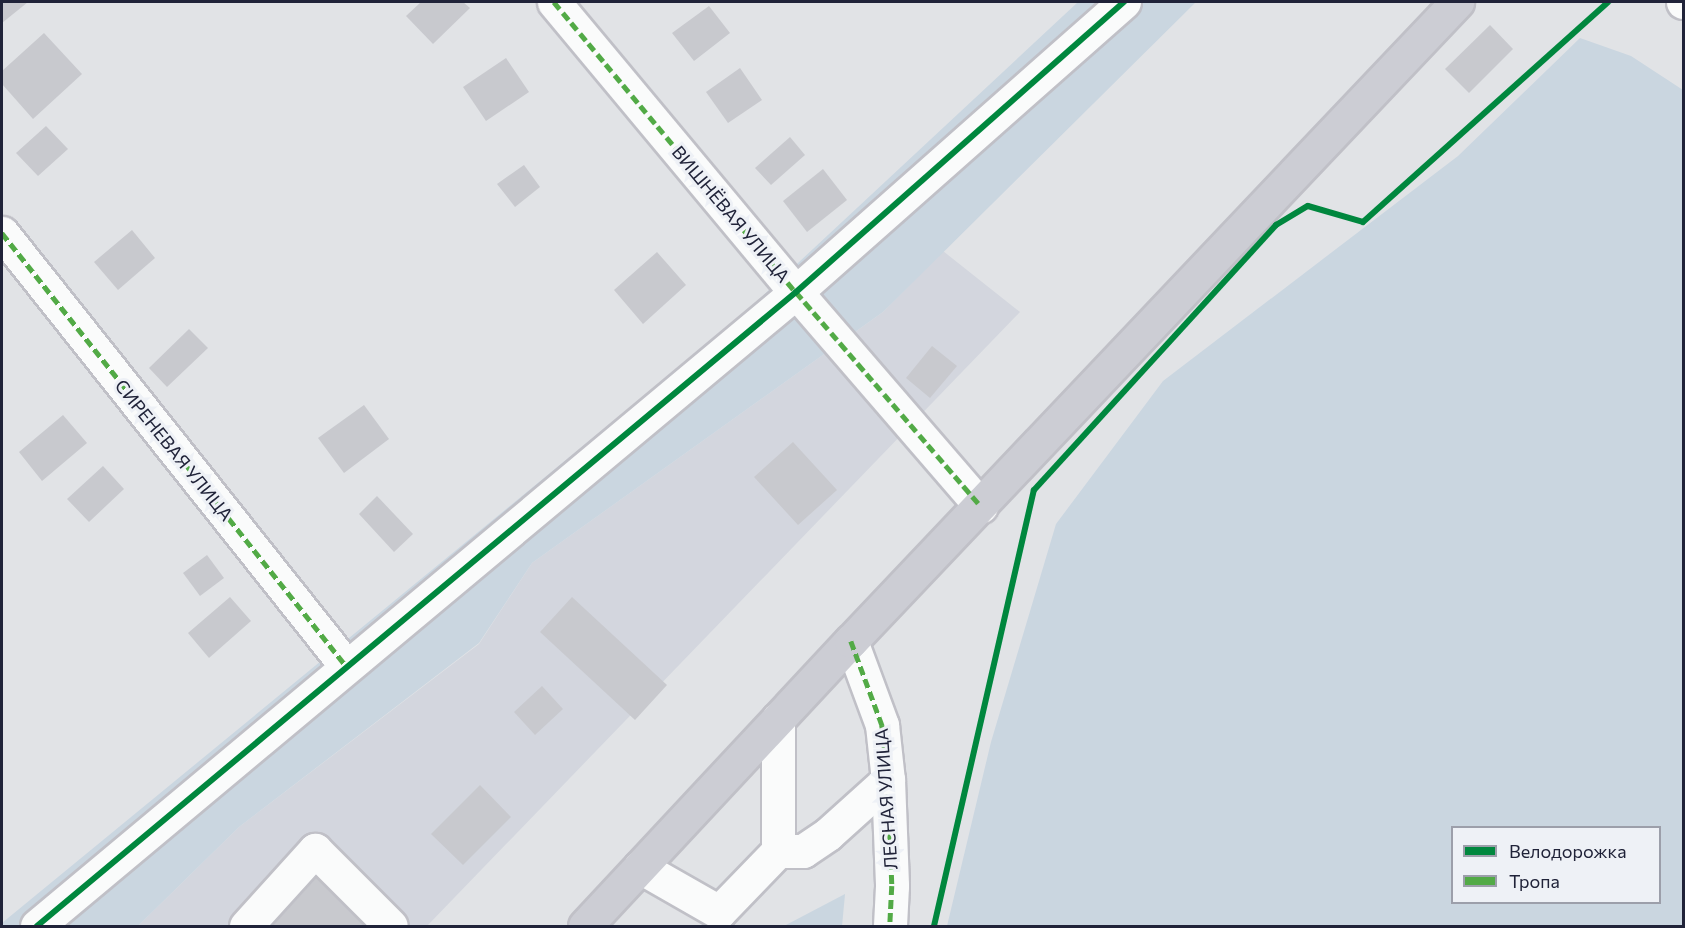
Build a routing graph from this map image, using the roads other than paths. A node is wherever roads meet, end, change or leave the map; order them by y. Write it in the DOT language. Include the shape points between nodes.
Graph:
graph roads {
  1 [pos="554,2"];
  2 [pos="1124,2"];
  3 [pos="1457,2"];
  4 [pos="2,233"];
  5 [pos="796,292"];
  6 [pos="981,506"];
  7 [pos="851,641"];
  8 [pos="347,667"];
  9 [pos="778,719"];
  10 [pos="888,780"];
  11 [pos="778,851"];
  12 [pos="640,867"];
  13 [pos="37,927"];
  14 [pos="246,927"];
  15 [pos="391,927"];
  16 [pos="585,927"];
  17 [pos="890,927"];
  1 -- 5 [label="street, ВИШНЁВАЯ УЛИЦА"];
  2 -- 5 [label="street"];
  3 -- 6 [label="main road"];
  4 -- 8 [label="street, СИРЕНЕВАЯ УЛИЦА"];
  5 -- 6 [label="street, ВИШНЁВАЯ УЛИЦА"];
  5 -- 8 [label="street"];
  6 -- 7 [label="main road"];
  7 -- 9 [label="main road"];
  7 -- 10 [label="street, ЛЕСНАЯ УЛИЦА" via="882,725"];
  8 -- 13 [label="street"];
  9 -- 11 [label="street"];
  9 -- 12 [label="main road"];
  10 -- 11 [label="street" via="803,851"];
  10 -- 17 [label="street, ЛЕСНАЯ УЛИЦА"];
  11 -- 12 [label="street" via="719,912"];
  12 -- 16 [label="main road"];
  14 -- 15 [label="street" via="315,850"];
}
